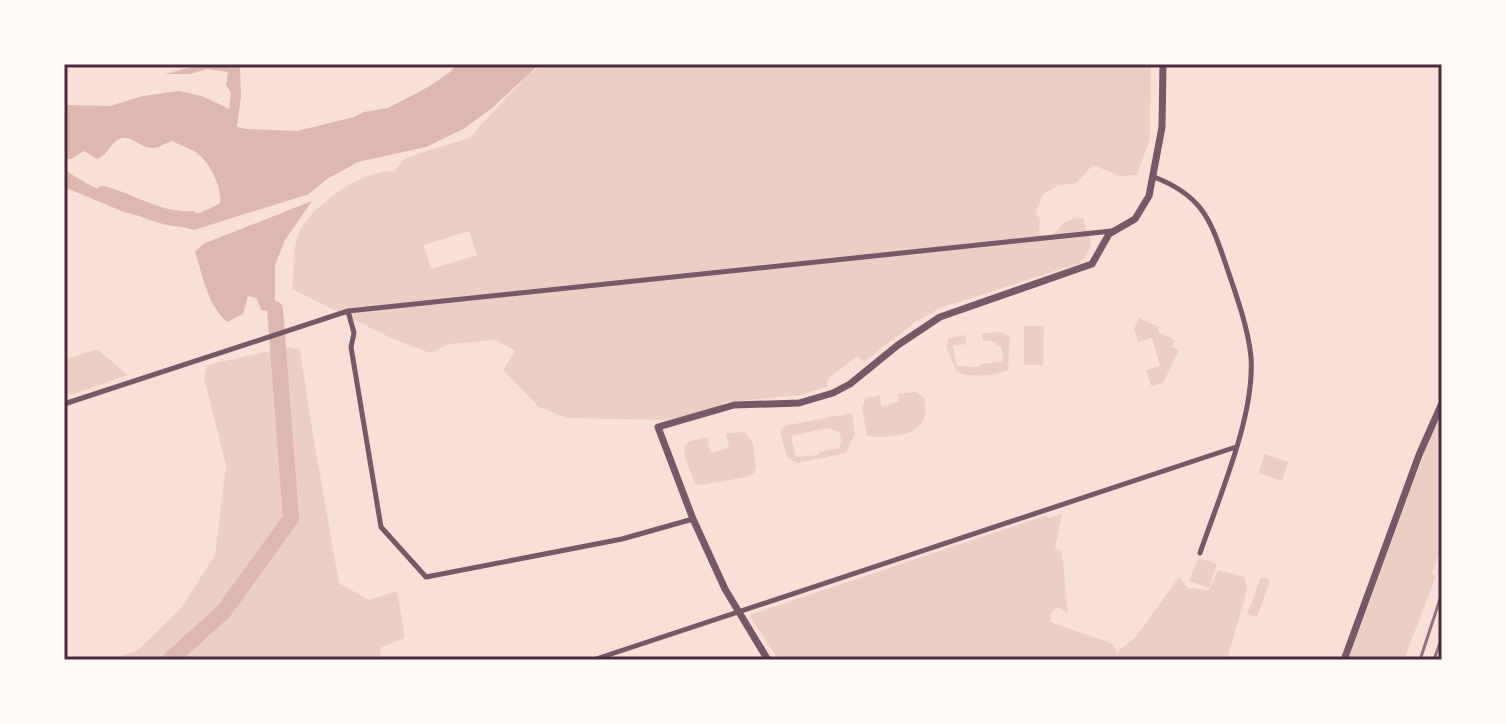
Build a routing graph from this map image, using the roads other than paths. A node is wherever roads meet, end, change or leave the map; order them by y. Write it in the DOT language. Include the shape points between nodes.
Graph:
graph roads {
  1 [pos="1163,64"];
  2 [pos="1154,177"];
  3 [pos="1113,231"];
  4 [pos="348,311"];
  5 [pos="1442,403"];
  6 [pos="64,404"];
  7 [pos="1236,447"];
  8 [pos="693,519"];
  9 [pos="1200,553"];
  10 [pos="737,613"];
  11 [pos="593,660"];
  12 [pos="768,660"];
  13 [pos="1344,660"];
  1 -- 2 [label="street" via="1164,106"];
  2 -- 3 [label="street" via="1139,214"];
  2 -- 7 [label="street" via="1174,184 1208,216 1241,314 1251,373"];
  3 -- 4 [label="street"];
  3 -- 8 [label="street" via="1089,266 940,317 833,393 799,403 734,405 658,427"];
  4 -- 6 [label="street"];
  4 -- 8 [label="street" via="381,527 426,577 622,539"];
  5 -- 13 [label="street"];
  7 -- 9 [label="street"];
  7 -- 10 [label="street"];
  8 -- 10 [label="street"];
  10 -- 11 [label="street"];
  10 -- 12 [label="street"];
}
